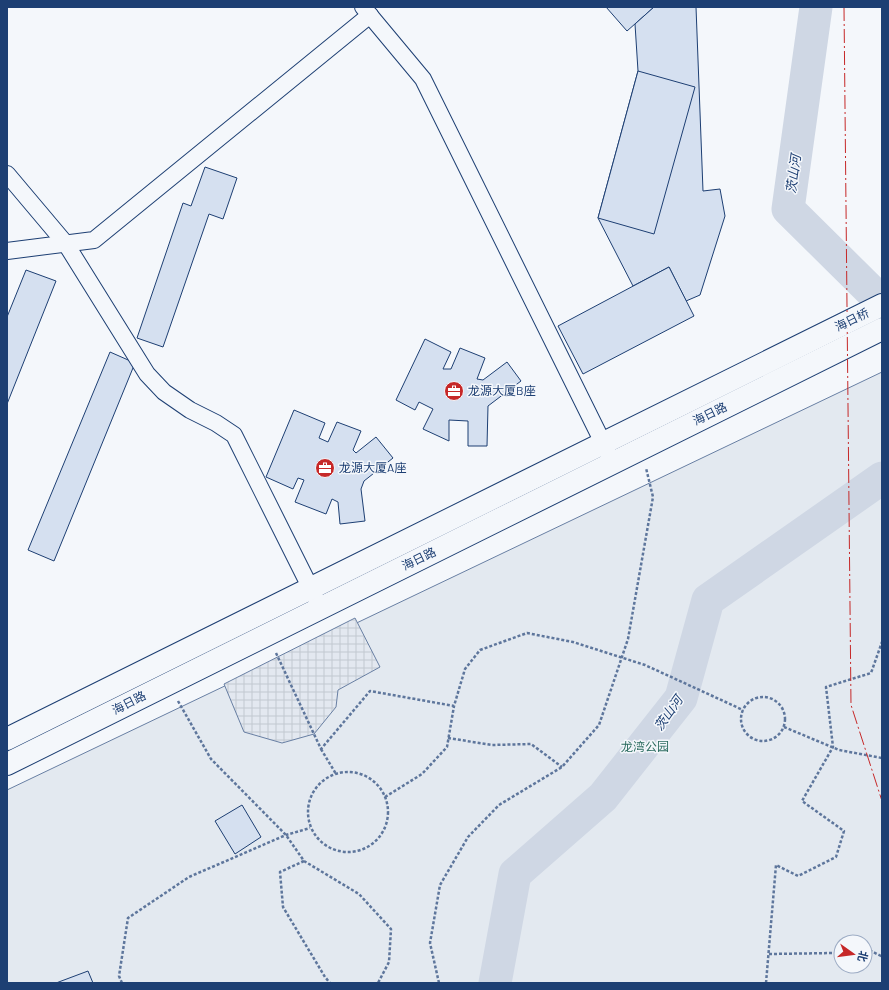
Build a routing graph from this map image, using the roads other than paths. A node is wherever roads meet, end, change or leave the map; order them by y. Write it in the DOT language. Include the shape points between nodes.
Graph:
graph roads {
  1 [pos="367,11"];
  2 [pos="7,174"];
  3 [pos="66,244"];
  4 [pos="7,251"];
  5 [pos="882,305"];
  6 [pos="882,329"];
  7 [pos="821,335"];
  8 [pos="832,353"];
  9 [pos="603,443"];
  10 [pos="613,463"];
  11 [pos="311,588"];
  12 [pos="321,608"];
  13 [pos="7,739"];
  14 [pos="7,764"];
  1 -- 3 [label="street" via="94,240"];
  1 -- 9 [label="street" via="423,79"];
  2 -- 3 [label="street"];
  3 -- 4 [label="street"];
  3 -- 11 [label="street" via="147,374 164,392 234,435"];
  5 -- 7 [label="main road, 海日桥"];
  6 -- 8 [label="main road, 海日桥"];
  7 -- 9 [label="main road, 海日路"];
  8 -- 10 [label="main road, 海日路"];
  9 -- 10 [label="street"];
  9 -- 11 [label="main road, 海日路"];
  10 -- 12 [label="main road, 海日路"];
  11 -- 12 [label="street"];
  11 -- 13 [label="main road, 海日路"];
  12 -- 14 [label="main road, 海日路"];
}
